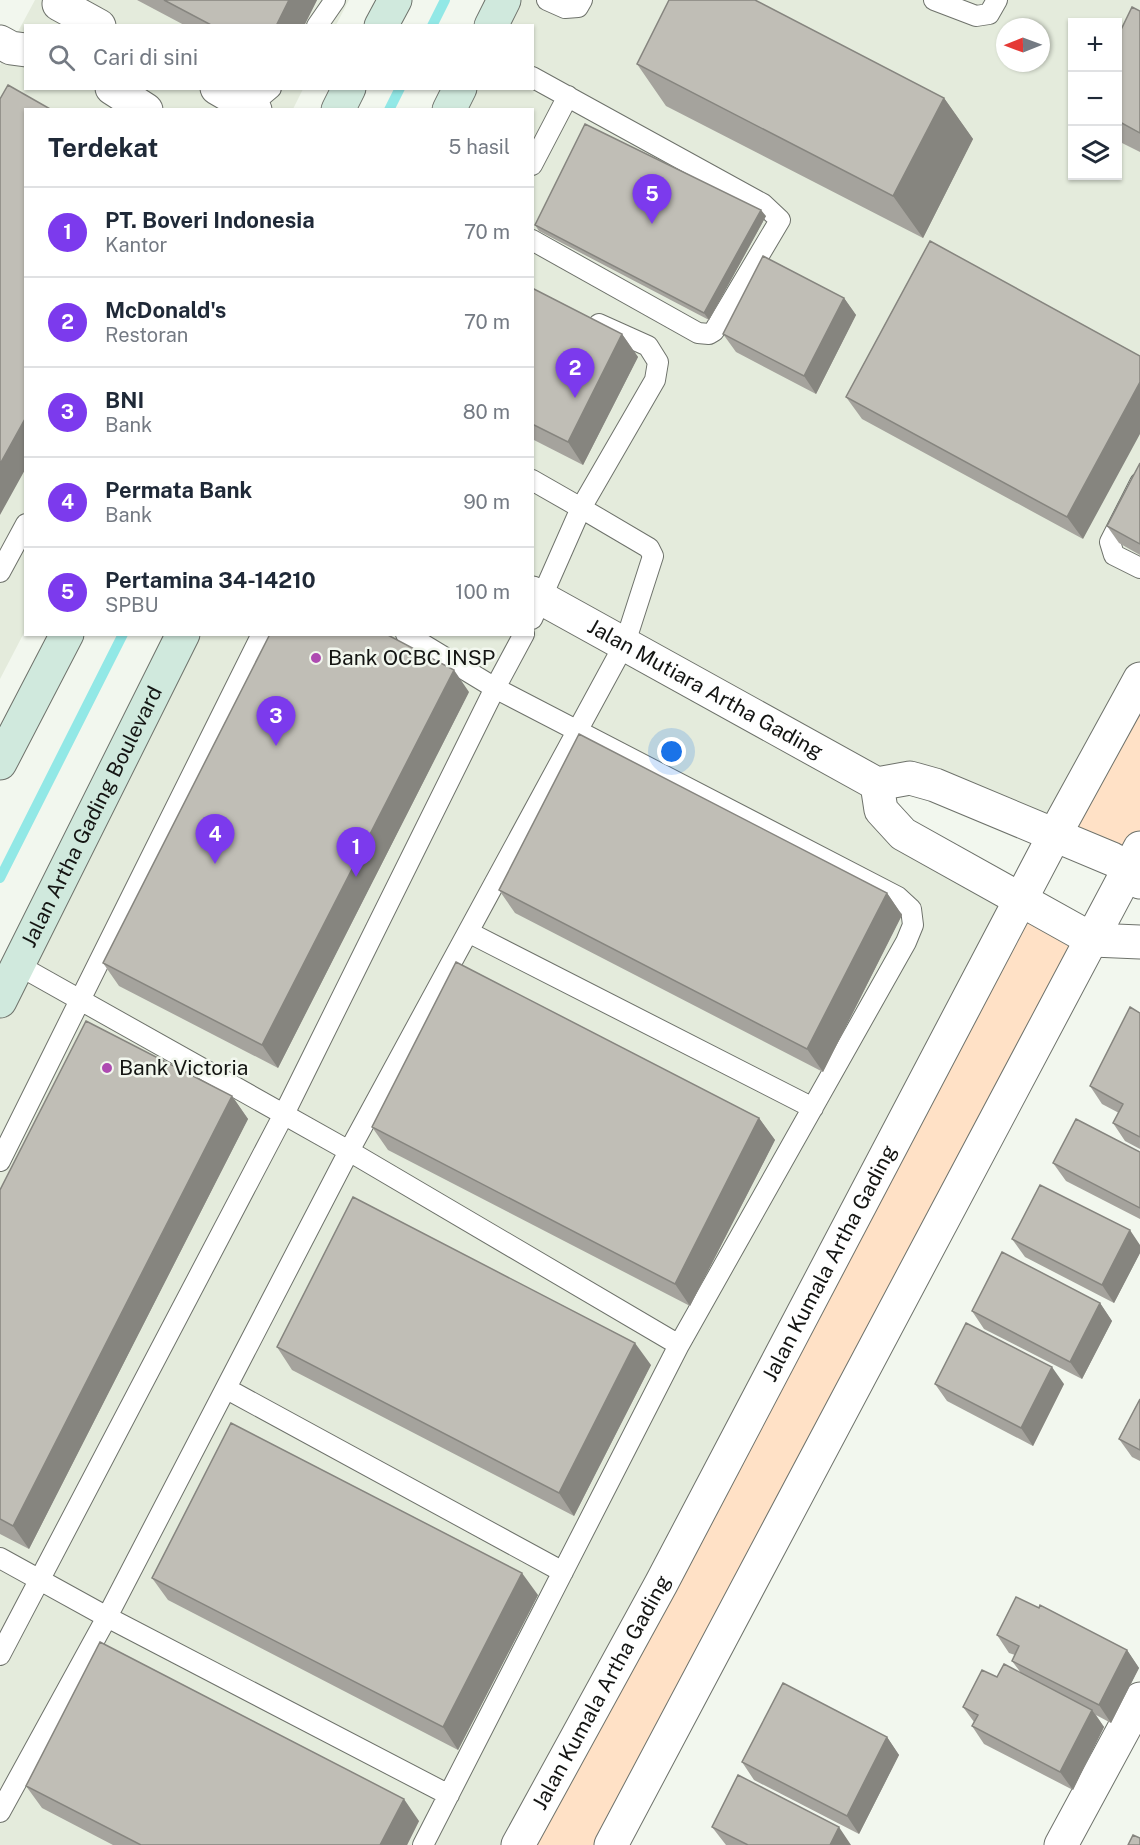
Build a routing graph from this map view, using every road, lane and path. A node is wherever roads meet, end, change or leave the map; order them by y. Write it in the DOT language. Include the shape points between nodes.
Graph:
graph roads {
  1 [pos="335,0"];
  2 [pos="395,0"];
  3 [pos="504,0"];
  4 [pos="547,0"];
  5 [pos="582,0"];
  6 [pos="934,0"];
  7 [pos="997,0"];
  8 [pos="57,10"];
  9 [pos="94,24"];
  10 [pos="318,24"];
  11 [pos="382,24"];
  12 [pos="492,24"];
  13 [pos="0,42"];
  14 [pos="24,50"];
  15 [pos="534,78"];
  16 [pos="115,90"];
  17 [pos="222,90"];
  18 [pos="348,90"];
  19 [pos="459,90"];
  20 [pos="568,96"];
  21 [pos="255,103"];
  22 [pos="143,108"];
  23 [pos="339,108"];
  24 [pos="450,108"];
  25 [pos="534,161"];
  26 [pos="534,241"];
  27 [pos="585,318"];
  28 [pos="534,481"];
  29 [pos="1140,483"];
  30 [pos="581,508"];
  31 [pos="24,528"];
  32 [pos="1140,568"];
  33 [pos="0,572"];
  34 [pos="536,603"];
  35 [pos="66,636"];
  36 [pos="182,636"];
  37 [pos="261,636"];
  38 [pos="409,636"];
  39 [pos="523,636"];
  40 [pos="624,643"];
  41 [pos="1140,679"];
  42 [pos="495,688"];
  43 [pos="577,731"];
  44 [pos="0,763"];
  45 [pos="877,784"];
  46 [pos="1055,834"];
  47 [pos="1136,866"];
  48 [pos="1021,901"];
  49 [pos="468,932"];
  50 [pos="1093,940"];
  51 [pos="1140,942"];
  52 [pos="18,965"];
  53 [pos="81,999"];
  54 [pos="0,1001"];
  55 [pos="813,1108"];
  56 [pos="284,1114"];
  57 [pos="349,1151"];
  58 [pos="0,1161"];
  59 [pos="679,1345"];
  60 [pos="227,1389"];
  61 [pos="0,1558"];
  62 [pos="562,1572"];
  63 [pos="41,1580"];
  64 [pos="107,1617"];
  65 [pos="0,1655"];
  66 [pos="1140,1699"];
  67 [pos="448,1796"];
  68 [pos="0,1812"];
  69 [pos="423,1845"];
  70 [pos="518,1845"];
  71 [pos="611,1845"];
  72 [pos="1061,1845"];
  1 -- 10 [label="lane"];
  2 -- 11 [label="main road"];
  3 -- 12 [label="main road"];
  4 -- 5 [label="lane" via="565,8 578,7"];
  6 -- 7 [label="lane" via="976,16 989,14"];
  8 -- 9 [label="street"];
  13 -- 14 [label="street"];
  15 -- 20 [label="lane"];
  16 -- 22 [label="street"];
  17 -- 21 [label="street"];
  18 -- 23 [label="main road"];
  19 -- 24 [label="main road"];
  20 -- 25 [label="lane"];
  20 -- 26 [label="lane" via="763,204 778,215 778,226 714,331 708,334 698,333"];
  27 -- 30 [label="lane" via="648,346 658,362 655,380"];
  28 -- 30 [label="lane"];
  29 -- 32 [label="lane" via="1110,542 1114,555"];
  30 -- 34 [label="lane"];
  30 -- 40 [label="lane" via="649,548 653,556"];
  31 -- 33 [label="lane"];
  34 -- 40 [label="street, Jalan Mutiara Artha Gading"];
  35 -- 44 [label="main road"];
  36 -- 52 [label="main road, Jalan Artha Gading Boulevard"];
  37 -- 53 [label="lane"];
  38 -- 42 [label="lane"];
  39 -- 42 [label="lane"];
  40 -- 43 [label="lane"];
  40 -- 45 [label="street, Jalan Mutiara Artha Gading"];
  41 -- 46 [label="street, Jalan Kumala Artha Gading"];
  42 -- 43 [label="lane"];
  42 -- 56 [label="lane"];
  43 -- 49 [label="lane"];
  43 -- 55 [label="lane" via="898,897 911,909 913,925 906,942"];
  45 -- 46 [label="street" via="910,778 935,785"];
  45 -- 48 [label="street" via="881,810 903,834"];
  46 -- 47 [label="street"];
  46 -- 48 [label="street, Jalan Kumala Artha Gading"];
  47 -- 50 [label="street"];
  48 -- 50 [label="street"];
  48 -- 70 [label="street, Jalan Kumala Artha Gading" via="661,1584"];
  49 -- 55 [label="lane"];
  49 -- 57 [label="lane"];
  50 -- 51 [label="street"];
  50 -- 71 [label="street"];
  52 -- 53 [label="lane"];
  52 -- 54 [label="main road, Jalan Artha Gading Boulevard"];
  53 -- 56 [label="lane"];
  53 -- 58 [label="lane"];
  55 -- 59 [label="lane"];
  56 -- 57 [label="lane"];
  56 -- 63 [label="lane"];
  57 -- 59 [label="lane"];
  57 -- 60 [label="lane"];
  59 -- 62 [label="lane"];
  60 -- 62 [label="lane"];
  60 -- 64 [label="lane"];
  61 -- 63 [label="lane"];
  62 -- 67 [label="lane"];
  63 -- 64 [label="lane"];
  63 -- 65 [label="lane"];
  64 -- 67 [label="lane"];
  64 -- 68 [label="lane"];
  66 -- 72 [label="street"];
  67 -- 69 [label="lane"];
}
